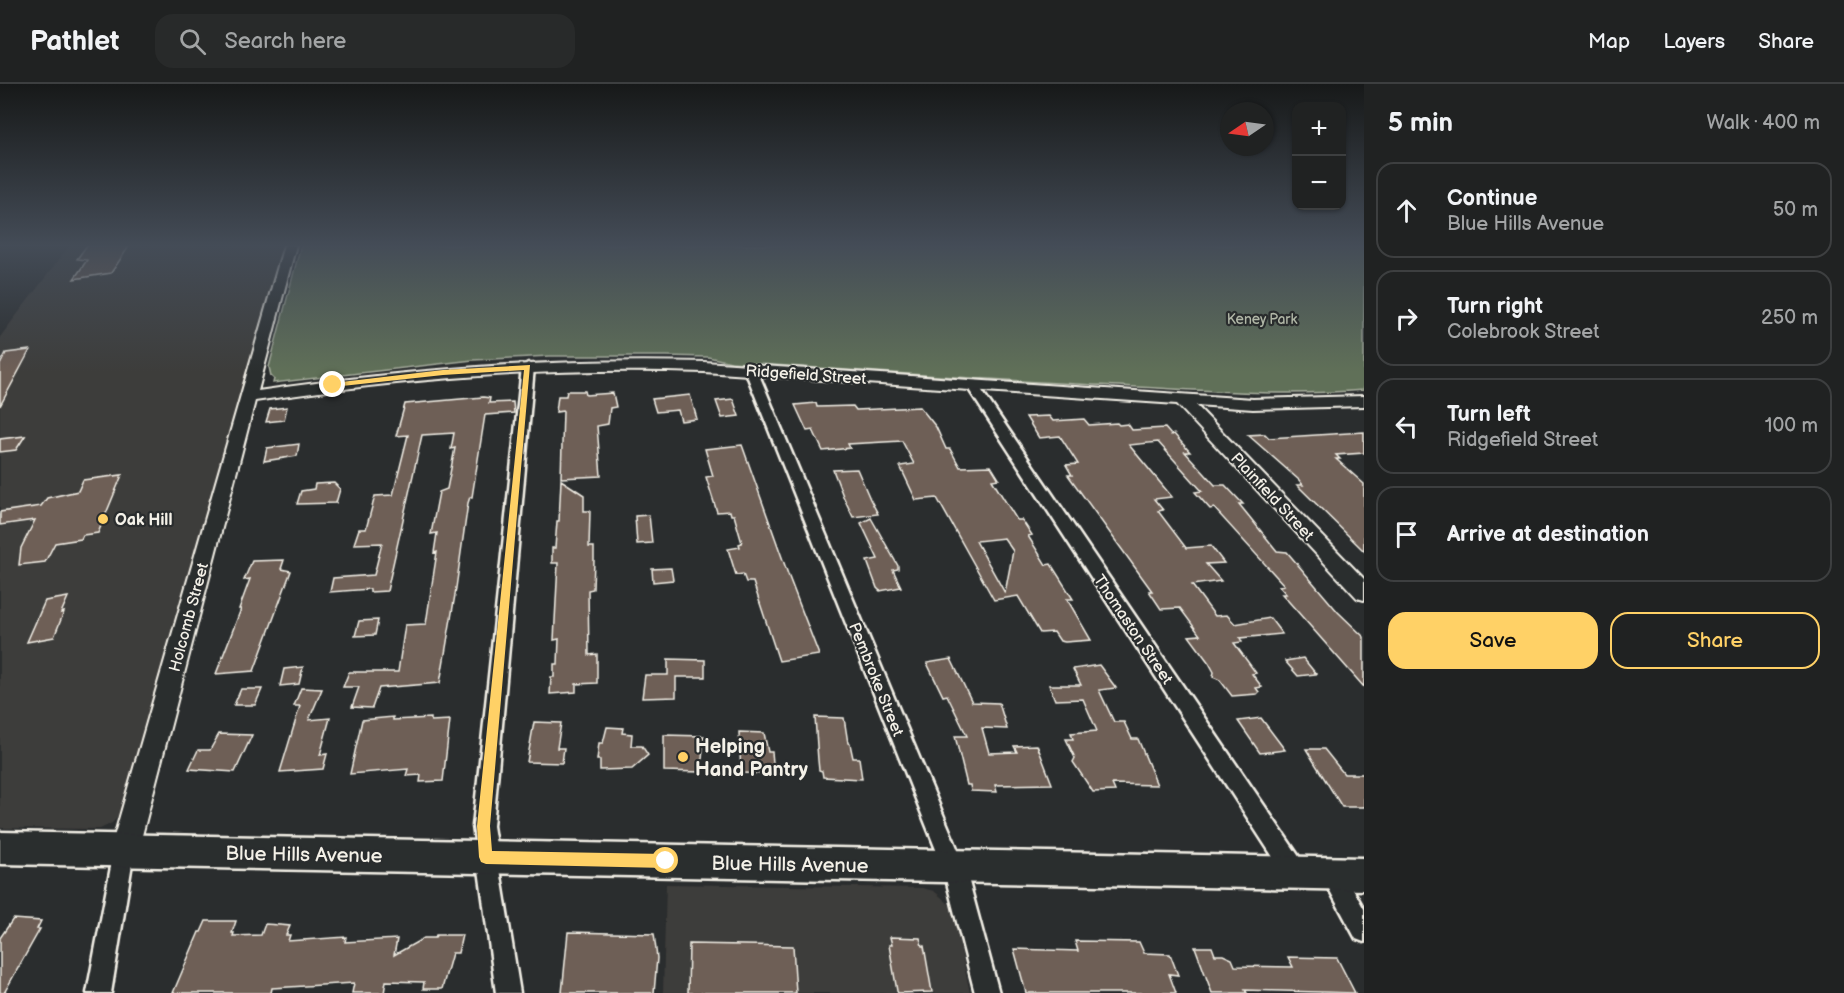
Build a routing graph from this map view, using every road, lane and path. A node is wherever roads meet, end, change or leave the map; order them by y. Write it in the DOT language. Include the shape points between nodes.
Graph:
graph roads {
  1 [pos="278,287"];
  2 [pos="528,367"];
  3 [pos="751,370"];
  4 [pos="972,385"];
  5 [pos="248,397"];
  6 [pos="1182,400"];
  7 [pos="1364,401"];
  8 [pos="1360,584"];
  9 [pos="0,848"];
  10 [pos="124,851"];
  11 [pos="486,857"];
  12 [pos="954,867"];
  13 [pos="1297,873"];
  14 [pos="1332,874"];
  15 [pos="1364,874"];
  16 [pos="1364,931"];
  17 [pos="99,993"];
  18 [pos="508,993"];
  19 [pos="987,993"];
  1 -- 5 [label="street, Holcomb Street"];
  2 -- 3 [label="street, Ridgefield Street" via="636,365"];
  2 -- 5 [label="street, Ridgefield Street" via="396,377"];
  2 -- 11 [label="street" via="483,826"];
  3 -- 4 [label="street, Ridgefield Street"];
  3 -- 12 [label="street, Pembroke Street"];
  4 -- 6 [label="street, Ridgefield Street"];
  4 -- 13 [label="street, Thomaston Street"];
  5 -- 10 [label="street, Holcomb Street"];
  6 -- 7 [label="street, Ridgefield Street" via="1288,405"];
  6 -- 8 [label="street, Plainfield Street"];
  9 -- 10 [label="main road, Blue Hills Avenue"];
  10 -- 11 [label="main road, Blue Hills Avenue"];
  10 -- 17 [label="street, Holcomb Street"];
  11 -- 12 [label="main road, Blue Hills Avenue"];
  11 -- 18 [label="street"];
  12 -- 13 [label="main road, Blue Hills Avenue"];
  12 -- 19 [label="street, Pembroke Street"];
  13 -- 14 [label="main road, Blue Hills Avenue"];
  14 -- 15 [label="main road, Blue Hills Avenue"];
  14 -- 16 [label="street"];
}
